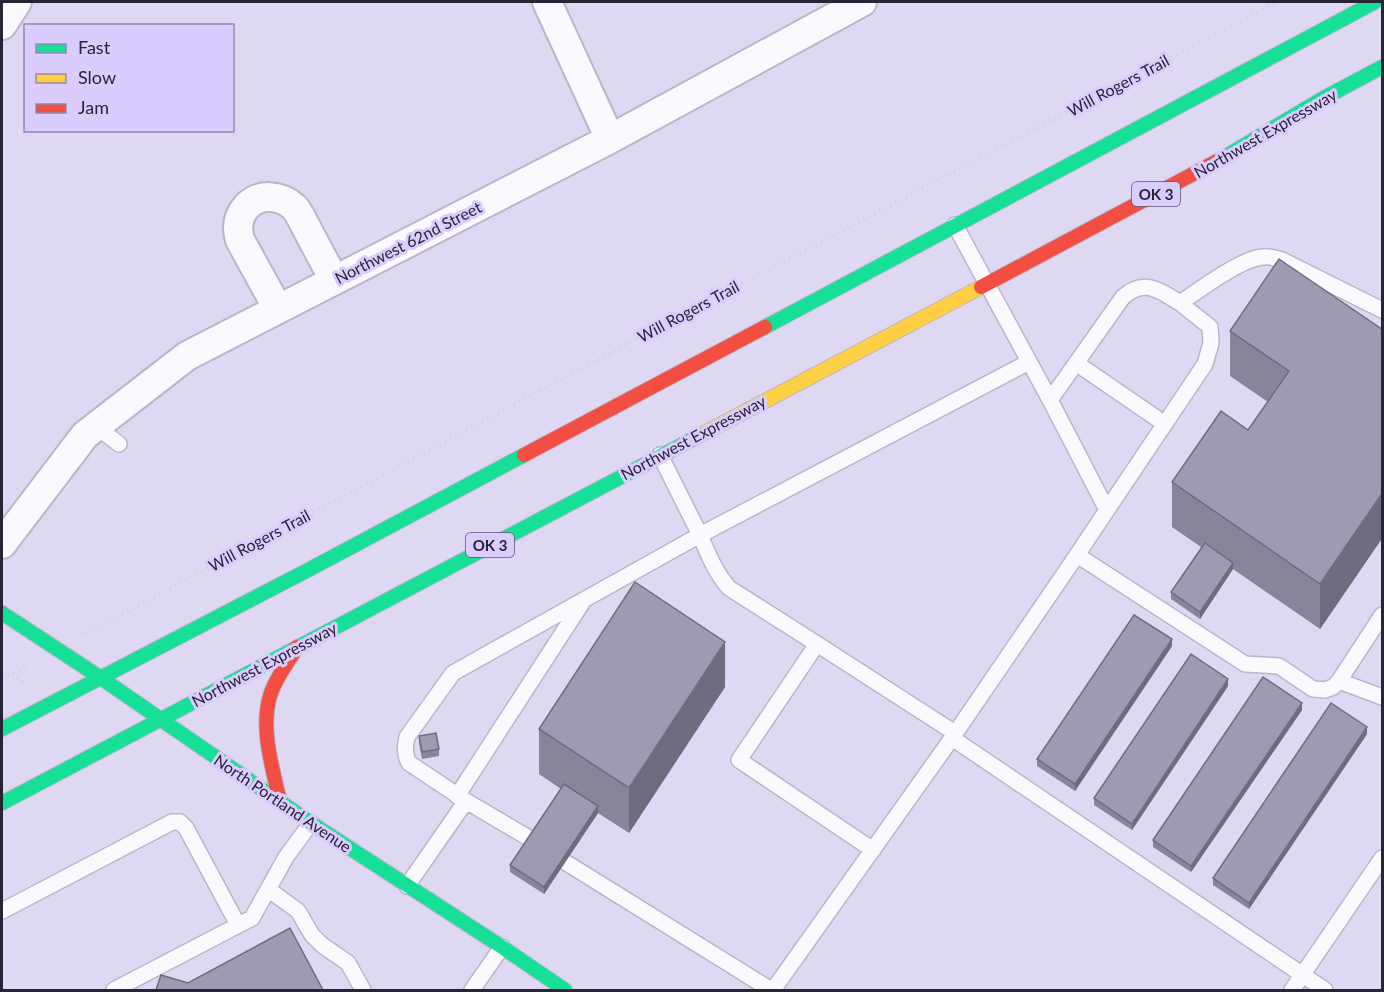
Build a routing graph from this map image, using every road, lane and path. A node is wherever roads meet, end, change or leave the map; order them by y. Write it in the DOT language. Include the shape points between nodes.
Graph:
graph roads {
  1 [pos="17,2"];
  2 [pos="547,2"];
  3 [pos="862,2"];
  4 [pos="1277,2"];
  5 [pos="1375,2"];
  6 [pos="2,25"];
  7 [pos="1383,67"];
  8 [pos="610,139"];
  9 [pos="956,225"];
  10 [pos="334,280"];
  11 [pos="987,283"];
  12 [pos="1180,303"];
  13 [pos="278,309"];
  14 [pos="1383,310"];
  15 [pos="1029,362"];
  16 [pos="1076,363"];
  17 [pos="1050,400"];
  18 [pos="1165,424"];
  19 [pos="96,426"];
  20 [pos="119,444"];
  21 [pos="660,455"];
  22 [pos="1107,510"];
  23 [pos="700,535"];
  24 [pos="2,544"];
  25 [pos="1077,555"];
  26 [pos="583,600"];
  27 [pos="2,612"];
  28 [pos="1383,615"];
  29 [pos="101,625"];
  30 [pos="817,644"];
  31 [pos="297,647"];
  32 [pos="21,669"];
  33 [pos="12,674"];
  34 [pos="2,676"];
  35 [pos="101,678"];
  36 [pos="1339,681"];
  37 [pos="24,683"];
  38 [pos="1383,697"];
  39 [pos="160,719"];
  40 [pos="2,729"];
  41 [pos="953,735"];
  42 [pos="461,799"];
  43 [pos="280,802"];
  44 [pos="2,803"];
  45 [pos="311,823"];
  46 [pos="532,840"];
  47 [pos="873,850"];
  48 [pos="1383,858"];
  49 [pos="565,862"];
  50 [pos="407,886"];
  51 [pos="268,889"];
  52 [pos="2,911"];
  53 [pos="238,925"];
  54 [pos="502,947"];
  55 [pos="1302,975"];
  56 [pos="114,990"];
  57 [pos="363,990"];
  58 [pos="472,990"];
  59 [pos="565,990"];
  60 [pos="772,990"];
  61 [pos="1292,990"];
  62 [pos="1325,990"];
  1 -- 6 [label="street"];
  2 -- 8 [label="street"];
  3 -- 8 [label="street, Northwest 62nd Street"];
  4 -- 29 [label="path, Will Rogers Trail"];
  5 -- 9 [label="main road"];
  7 -- 11 [label="main road, Northwest Expressway / OK 3" via="1206,168"];
  8 -- 10 [label="street, Northwest 62nd Street"];
  9 -- 11 [label="lane"];
  9 -- 35 [label="main road"];
  10 -- 13 [label="street, Northwest 62nd Street"];
  10 -- 13 [label="street" via="296,208 283,199 257,199 239,218 237,230"];
  11 -- 15 [label="lane"];
  11 -- 21 [label="main road, Northwest Expressway / OK 3"];
  12 -- 14 [label="lane" via="1240,265 1271,257"];
  12 -- 16 [label="lane" via="1152,288 1141,286 1131,290"];
  12 -- 18 [label="lane" via="1210,327 1211,343 1205,364"];
  13 -- 19 [label="street, Northwest 62nd Street" via="187,356"];
  15 -- 17 [label="lane"];
  15 -- 23 [label="lane"];
  16 -- 17 [label="lane"];
  16 -- 18 [label="lane"];
  17 -- 22 [label="lane"];
  18 -- 22 [label="lane"];
  19 -- 20 [label="lane"];
  19 -- 24 [label="street, Northwest 62nd Street"];
  21 -- 23 [label="lane"];
  21 -- 31 [label="main road, Northwest Expressway / OK 3"];
  22 -- 25 [label="lane"];
  23 -- 26 [label="lane"];
  23 -- 30 [label="lane" via="720,578 729,588"];
  25 -- 36 [label="lane" via="1245,664 1279,666 1313,689 1325,690"];
  25 -- 41 [label="lane"];
  26 -- 42 [label="lane"];
  26 -- 42 [label="lane" via="453,673 407,738 405,756 409,763"];
  27 -- 35 [label="main road, North Portland Avenue"];
  28 -- 36 [label="lane"];
  30 -- 41 [label="lane"];
  30 -- 47 [label="lane" via="739,760"];
  31 -- 39 [label="main road, Northwest Expressway / OK 3"];
  31 -- 43 [label="main road" via="270,695 266,713"];
  32 -- 33 [label="path"];
  33 -- 34 [label="path"];
  33 -- 37 [label="path"];
  35 -- 39 [label="main road, North Portland Avenue"];
  35 -- 40 [label="main road"];
  36 -- 38 [label="lane"];
  39 -- 43 [label="main road, North Portland Avenue"];
  39 -- 44 [label="main road, Northwest Expressway / OK 3"];
  41 -- 47 [label="lane"];
  41 -- 55 [label="lane"];
  42 -- 46 [label="lane"];
  42 -- 50 [label="lane"];
  43 -- 45 [label="main road, North Portland Avenue"];
  45 -- 50 [label="main road, North Portland Avenue"];
  45 -- 51 [label="lane"];
  47 -- 60 [label="lane"];
  48 -- 55 [label="lane"];
  49 -- 60 [label="lane"];
  50 -- 54 [label="main road, North Portland Avenue"];
  51 -- 53 [label="lane" via="252,918"];
  51 -- 57 [label="lane" via="298,911 312,935 348,963"];
  52 -- 53 [label="lane" via="172,822 180,822"];
  53 -- 56 [label="lane"];
  54 -- 58 [label="lane"];
  54 -- 59 [label="main road, North Portland Avenue"];
  55 -- 61 [label="lane"];
  55 -- 62 [label="lane"];
}
